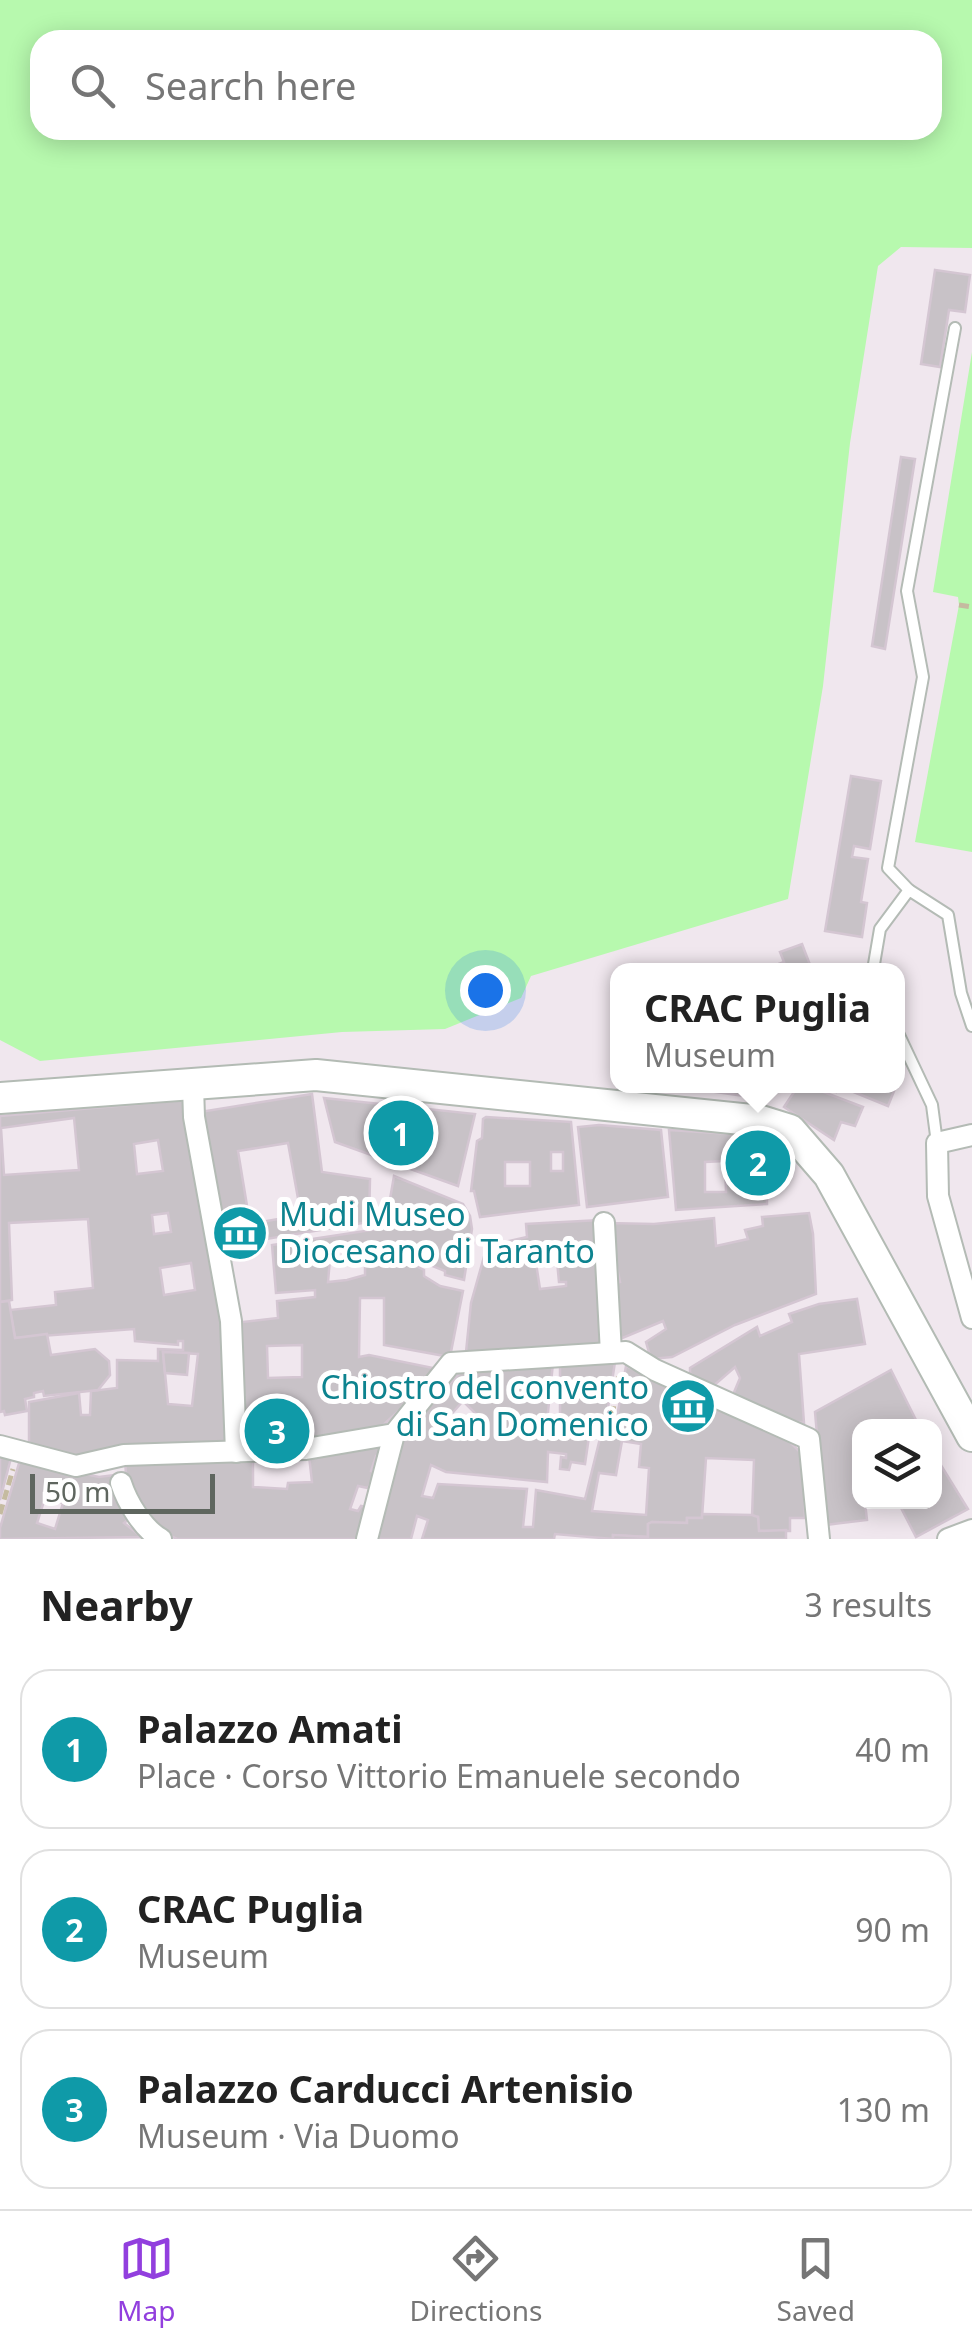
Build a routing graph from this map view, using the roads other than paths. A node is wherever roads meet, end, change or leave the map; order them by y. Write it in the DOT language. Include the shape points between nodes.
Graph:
graph roads {
  1 [pos="955,328"];
  2 [pos="909,890"];
  3 [pos="874,963"];
  4 [pos="972,1026"];
  5 [pos="905,1049"];
  6 [pos="193,1086"];
  7 [pos="0,1098"];
  8 [pos="972,1135"];
  9 [pos="937,1143"];
  10 [pos="604,1223"];
  11 [pos="972,1318"];
  12 [pos="617,1353"];
  13 [pos="394,1434"];
  14 [pos="972,1436"];
  15 [pos="9,1449"];
  16 [pos="236,1452"];
  17 [pos="120,1483"];
  18 [pos="972,1530"];
  19 [pos="161,1539"];
  20 [pos="367,1539"];
  21 [pos="819,1539"];
  22 [pos="948,1539"];
  1 -- 2 [label="lane" via="907,591 923,677 888,868"];
  2 -- 3 [label="lane" via="880,928"];
  2 -- 4 [label="lane" via="948,914"];
  5 -- 9 [label="lane" via="932,1105"];
  6 -- 7 [label="main road"];
  6 -- 14 [label="main road" via="316,1076 760,1121 790,1130 829,1175"];
  6 -- 16 [label="street" via="230,1321"];
  8 -- 9 [label="street"];
  9 -- 11 [label="street" via="938,1196"];
  10 -- 12 [label="street"];
  12 -- 13 [label="street" via="451,1364"];
  12 -- 21 [label="street" via="808,1439"];
  13 -- 16 [label="street"];
  13 -- 20 [label="street"];
  15 -- 16 [label="street" via="76,1466 124,1455"];
  17 -- 19 [label="street"];
  18 -- 22 [label="street"];
}
